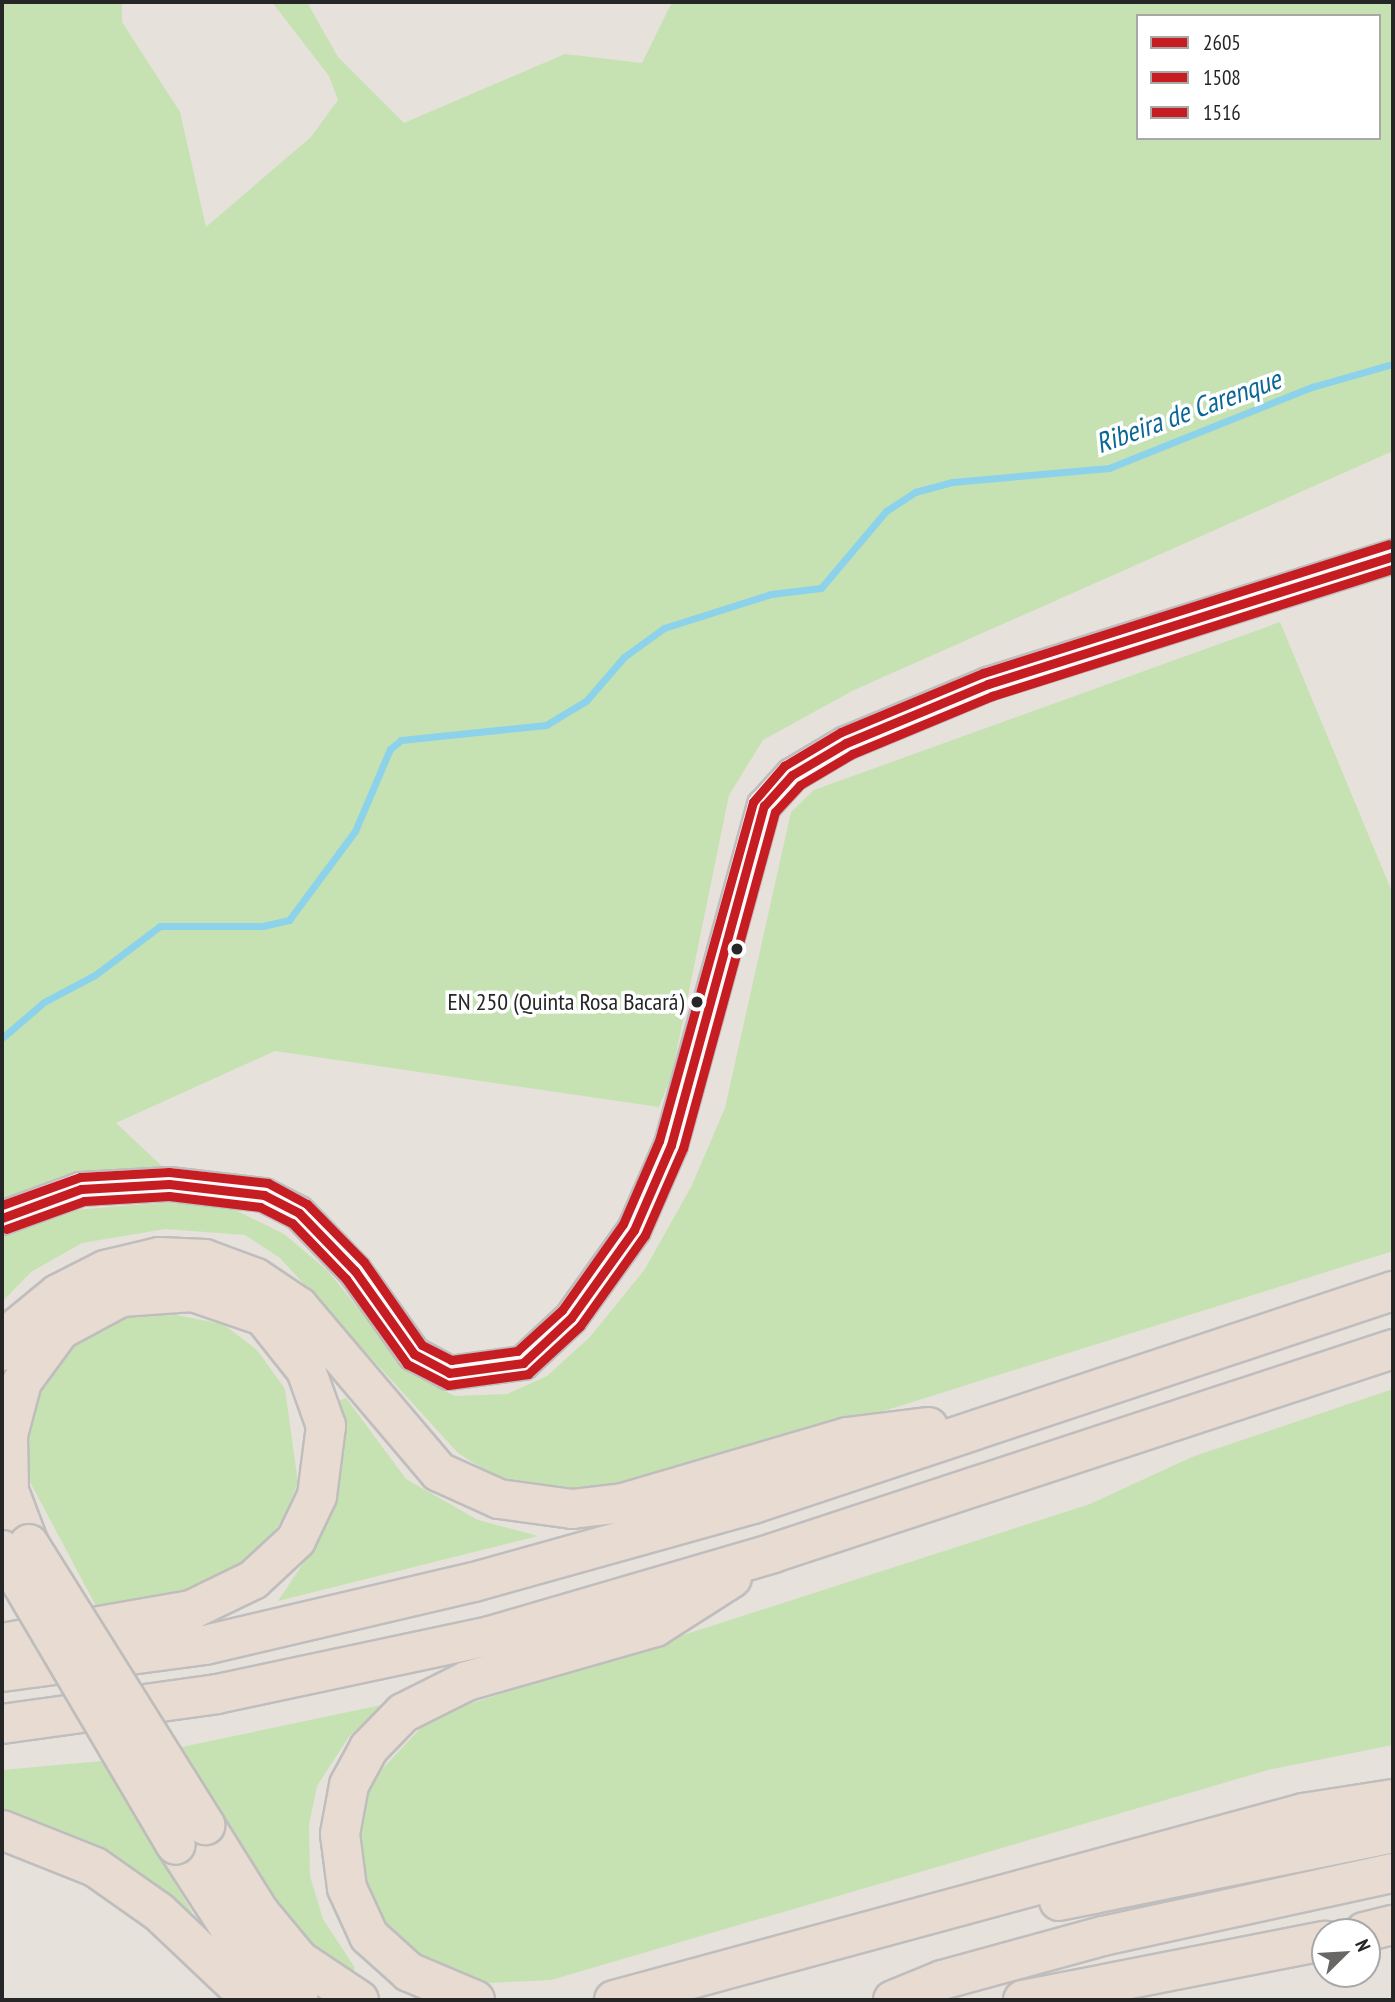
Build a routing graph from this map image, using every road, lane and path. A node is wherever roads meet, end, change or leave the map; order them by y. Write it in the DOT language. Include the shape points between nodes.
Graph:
graph roads {
  1 [pos="1393,556"];
  2 [pos="2,1218"];
  3 [pos="1393,1291"];
  4 [pos="1393,1349"];
  5 [pos="2,1351"];
  6 [pos="1007,1417"];
  7 [pos="15,1547"];
  8 [pos="773,1553"];
  9 [pos="2,1643"];
  10 [pos="2,1672"];
  11 [pos="2,1724"];
  12 [pos="1393,1800"];
  13 [pos="2,1830"];
  14 [pos="1393,1833"];
  15 [pos="190,1835"];
  16 [pos="1393,1873"];
  17 [pos="860,1933"];
  18 [pos="1311,1944"];
  19 [pos="252,2000"];
  20 [pos="299,2000"];
  21 [pos="359,2000"];
  22 [pos="475,2000"];
  23 [pos="614,2000"];
  24 [pos="893,2000"];
  25 [pos="1023,2000"];
  1 -- 2 [label="main road" via="988,684 846,743 792,775 764,806 671,1145 634,1230 572,1318 523,1363 449,1373 414,1354 355,1271 299,1213 264,1195 169,1184 81,1189"];
  3 -- 6 [label="highway"];
  4 -- 8 [label="highway"];
  5 -- 6 [label="highway" via="19,1326 58,1294 105,1270 159,1258 205,1259 256,1278 299,1307 439,1472 499,1499 572,1509 624,1503 847,1437"];
  6 -- 10 [label="highway" via="753,1504 474,1582 205,1645"];
  7 -- 9 [label="highway" via="8,1434 22,1382 60,1330 121,1297 193,1292 262,1317 306,1370 326,1426 317,1496 296,1540 254,1580 191,1610"];
  7 -- 15 [label="highway, bridge"];
  8 -- 11 [label="highway" via="490,1636 216,1694"];
  8 -- 22 [label="highway" via="655,1627 467,1681 403,1713 369,1748 349,1785 340,1834 347,1888 369,1936 409,1972"];
  12 -- 17 [label="highway" via="1303,1813"];
  13 -- 19 [label="highway" via="95,1867 159,1912"];
  14 -- 17 [label="highway" via="1137,1889"];
  15 -- 20 [label="highway" via="232,1932"];
  15 -- 21 [label="highway" via="299,1960"];
  16 -- 24 [label="highway" via="1103,1936 942,1980"];
  17 -- 23 [label="highway"];
  18 -- 25 [label="highway"];
}
